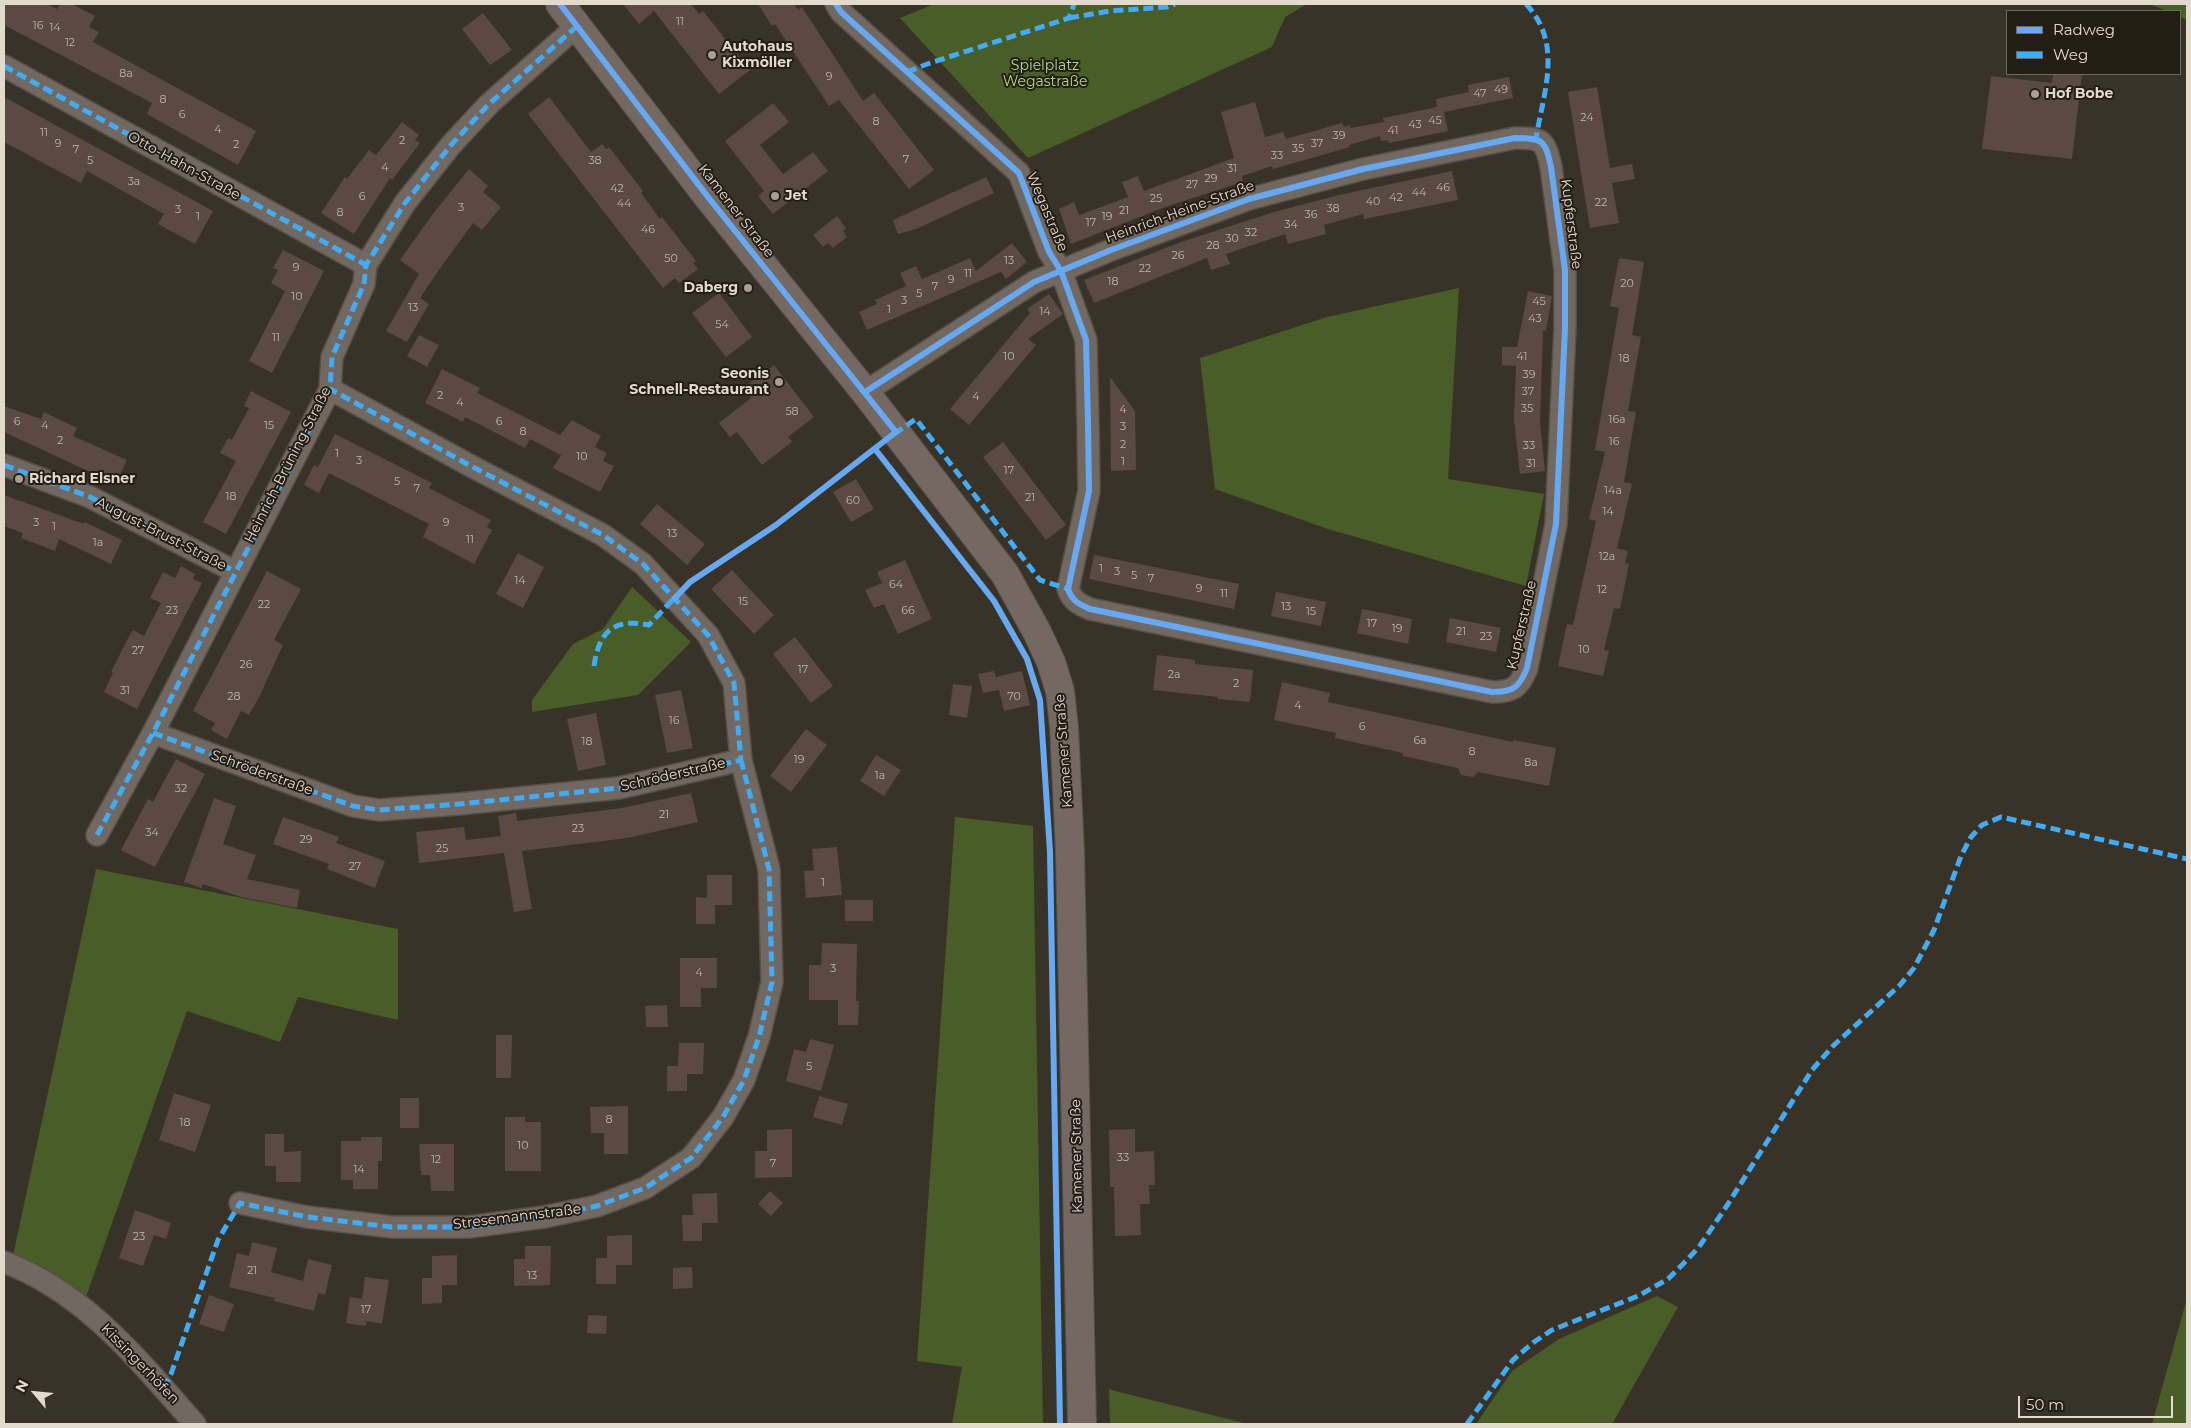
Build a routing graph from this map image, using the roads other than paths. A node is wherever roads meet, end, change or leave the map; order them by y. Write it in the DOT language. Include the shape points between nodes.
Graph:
graph roads {
  1 [pos="560,4"];
  2 [pos="836,4"];
  3 [pos="576,27"];
  4 [pos="4,66"];
  5 [pos="1536,138"];
  6 [pos="366,265"];
  7 [pos="1061,271"];
  8 [pos="330,389"];
  9 [pos="865,392"];
  10 [pos="4,465"];
  11 [pos="234,571"];
  12 [pos="1090,609"];
  13 [pos="153,733"];
  14 [pos="741,760"];
  15 [pos="97,835"];
  16 [pos="240,1203"];
  17 [pos="4,1262"];
  18 [pos="195,1424"];
  19 [pos="1082,1424"];
  1 -- 3 [label="main road, Kamener Straße"];
  2 -- 7 [label="street, Wegastraße" via="1019,173 1049,252"];
  3 -- 6 [label="street, Heinrich-Brüning-Straße" via="489,104 451,144 405,203"];
  3 -- 9 [label="main road, Kamener Straße" via="708,198"];
  4 -- 6 [label="street, Otto-Hahn-Straße"];
  5 -- 7 [label="street, Heinrich-Heine-Straße" via="1516,138 1363,170 1249,199"];
  5 -- 12 [label="street, Kupferstraße" via="1548,152 1551,167 1565,270 1566,328 1556,524 1527,668 1516,687 1506,692 1492,692"];
  6 -- 8 [label="street, Heinrich-Brüning-Straße" via="364,284 332,357"];
  7 -- 9 [label="street, Heinrich-Heine-Straße" via="1034,282"];
  7 -- 12 [label="street, Wegastraße" via="1086,340 1088,424 1088,491 1068,589 1071,598"];
  8 -- 11 [label="street, Heinrich-Brüning-Straße"];
  8 -- 14 [label="street, Schröderstraße" via="603,535 642,564 708,635 734,683"];
  9 -- 19 [label="main road, Kamener Straße" via="1005,574 1037,632 1060,691 1070,852"];
  10 -- 11 [label="street, August-Brust-Straße" via="90,497"];
  11 -- 13 [label="street, Heinrich-Brüning-Straße"];
  13 -- 14 [label="street, Schröderstraße" via="353,806 379,810 619,788"];
  13 -- 15 [label="street, Heinrich-Brüning-Straße"];
  14 -- 16 [label="street, Stresemannstraße" via="769,869 772,982 759,1037 744,1080 723,1117 690,1158 645,1188 597,1206 469,1227 392,1227 306,1217"];
  17 -- 18 [label="street, Kissingerhöfen" via="55,1290 119,1338"];
}
